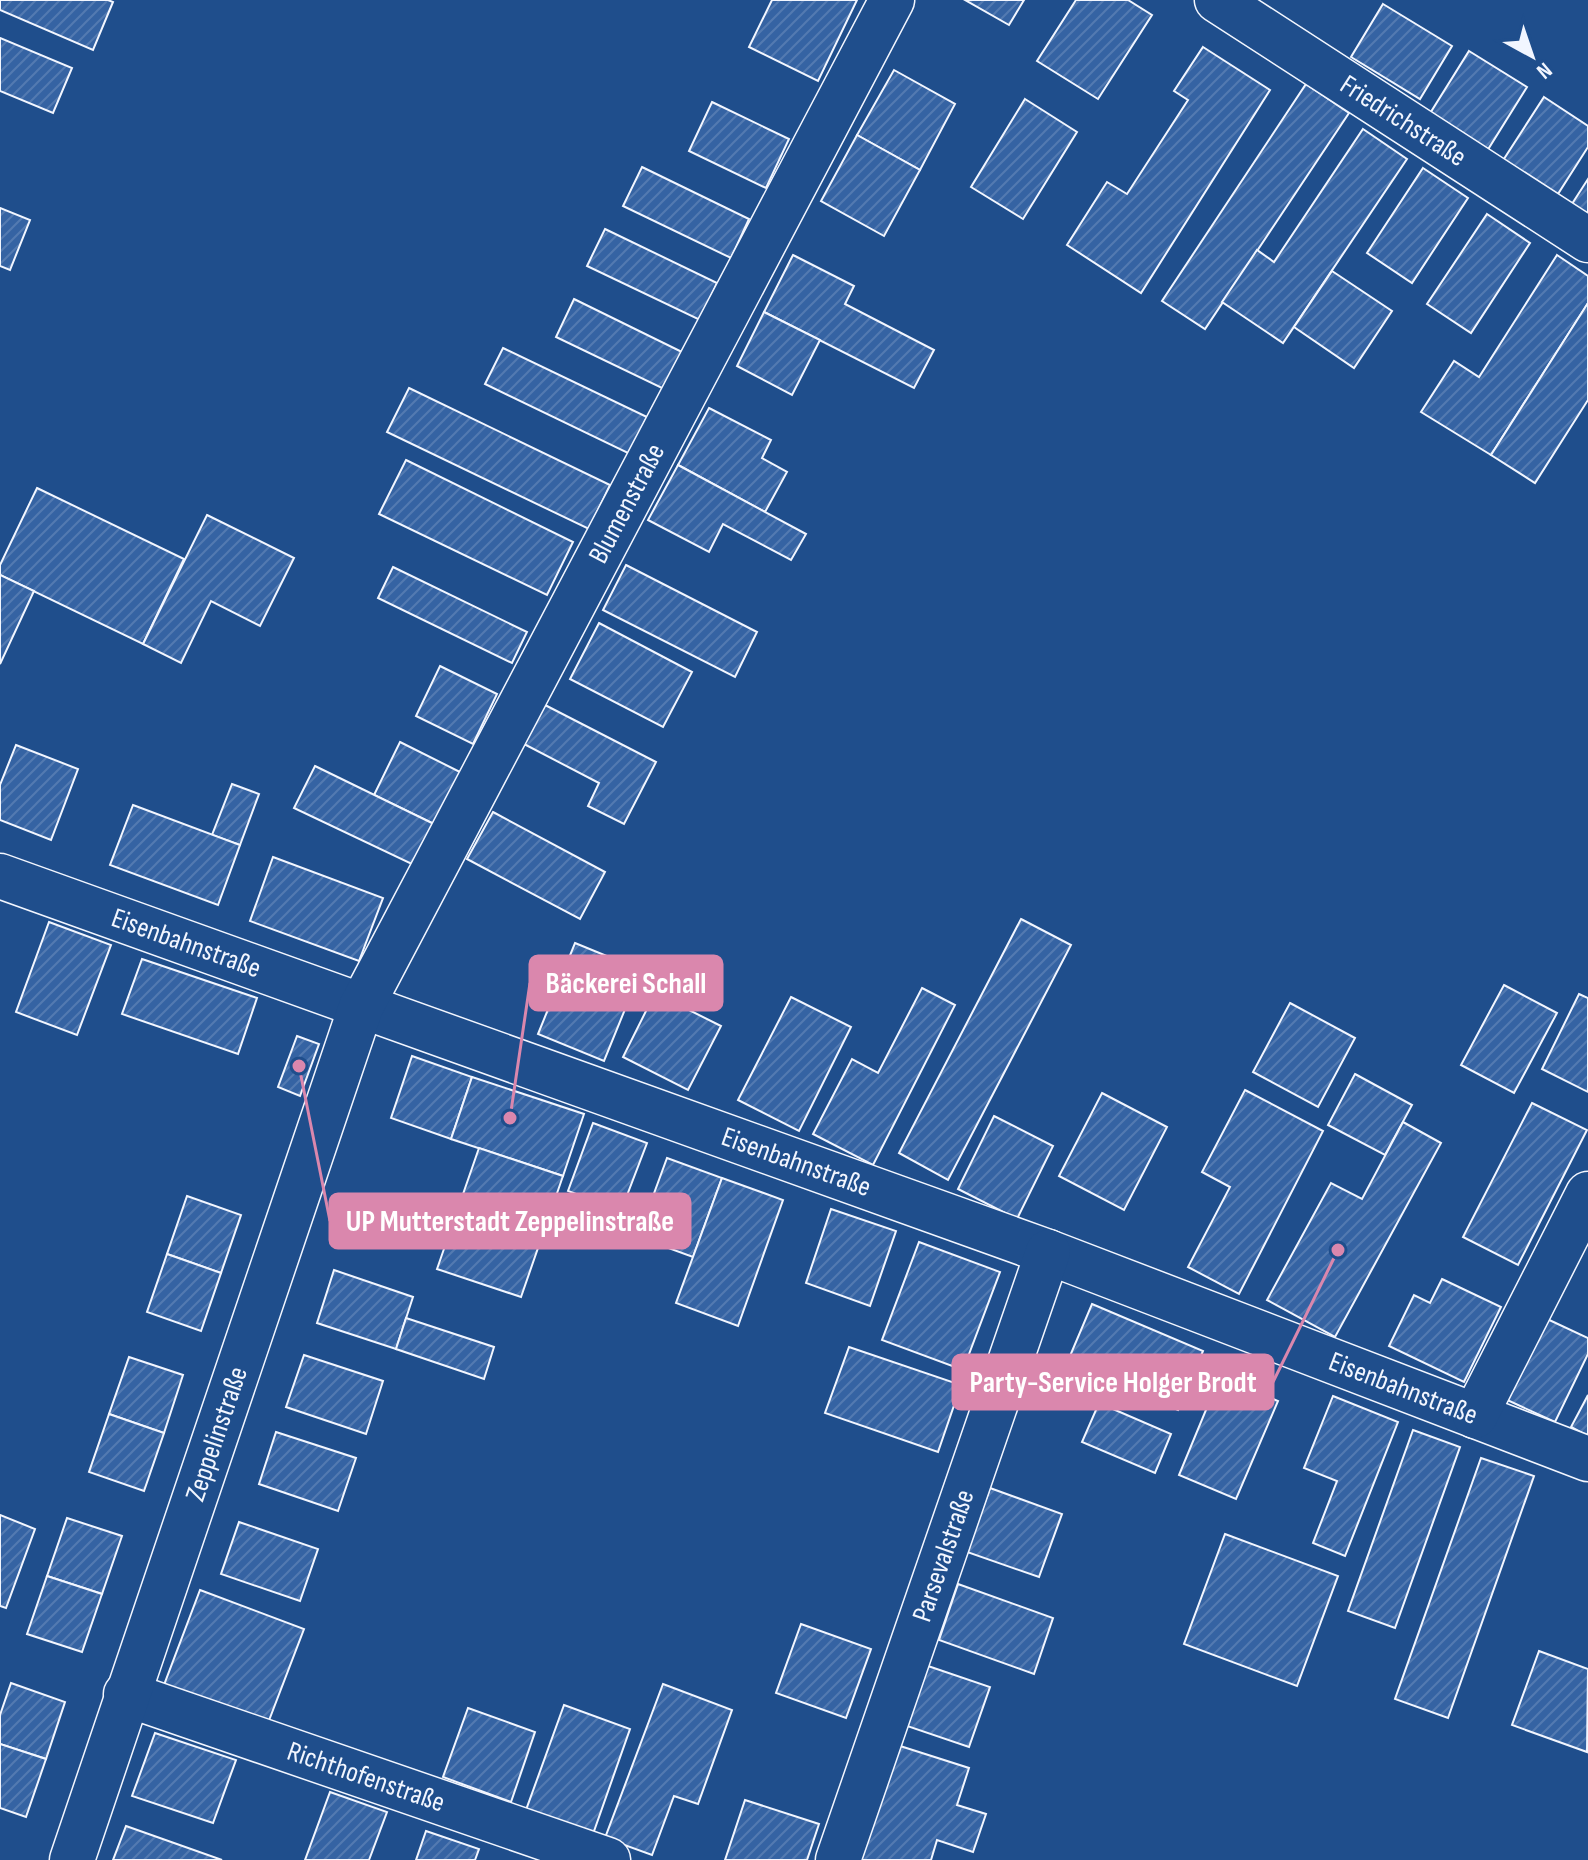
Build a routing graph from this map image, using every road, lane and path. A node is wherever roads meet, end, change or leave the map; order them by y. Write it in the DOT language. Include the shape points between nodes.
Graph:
graph roads {
  1 [pos="892,0"];
  2 [pos="1217,0"];
  3 [pos="1588,240"];
  4 [pos="0,876"];
  5 [pos="361,1007"];
  6 [pos="1588,1194"];
  7 [pos="1048,1252"];
  8 [pos="1475,1416"];
  9 [pos="1588,1459"];
  10 [pos="126,1694"];
  11 [pos="72,1860"];
  12 [pos="608,1860"];
  13 [pos="838,1860"];
  1 -- 5 [label="street, Blumenstraße"];
  2 -- 3 [label="street, Friedrichstraße"];
  4 -- 5 [label="street, Eisenbahnstraße"];
  5 -- 7 [label="street, Eisenbahnstraße"];
  5 -- 10 [label="street, Zeppelinstraße"];
  6 -- 8 [label="street"];
  7 -- 8 [label="street, Eisenbahnstraße"];
  7 -- 13 [label="street, Parsevalstraße"];
  8 -- 9 [label="street, Eisenbahnstraße"];
  10 -- 11 [label="street, Zeppelinstraße"];
  10 -- 12 [label="street, Richthofenstraße"];
}
